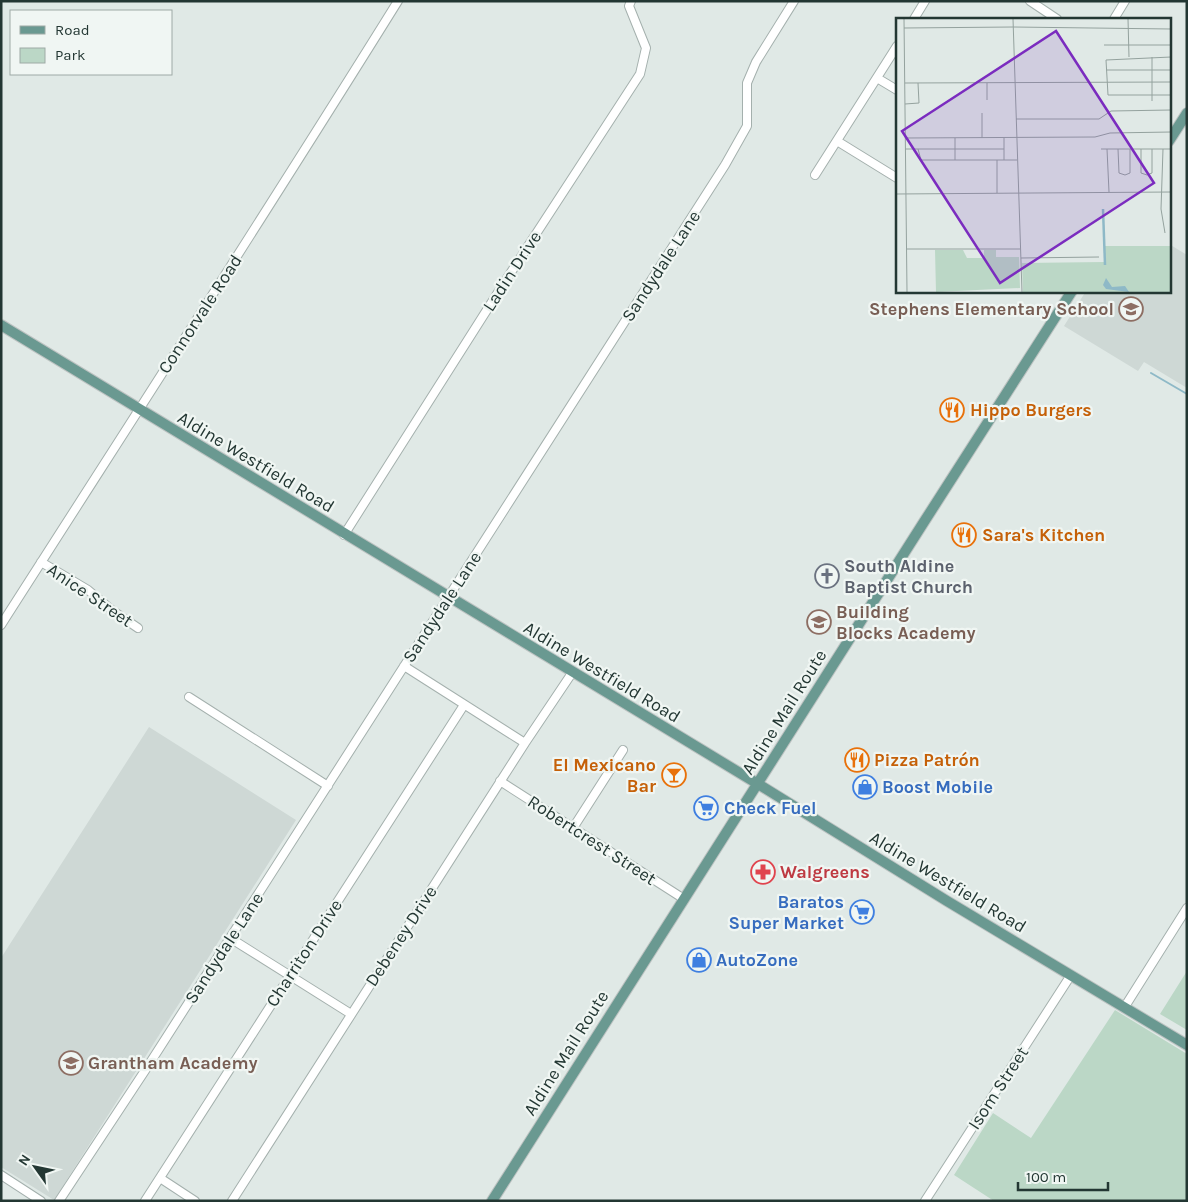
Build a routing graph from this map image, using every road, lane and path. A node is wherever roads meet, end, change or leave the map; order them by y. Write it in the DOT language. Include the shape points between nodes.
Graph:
graph roads {
  1 [pos="398,1"];
  2 [pos="631,1"];
  3 [pos="794,1"];
  4 [pos="925,1"];
  5 [pos="1030,1"];
  6 [pos="1125,1"];
  7 [pos="917,18"];
  8 [pos="1056,18"];
  9 [pos="1115,18"];
  10 [pos="896,48"];
  11 [pos="877,78"];
  12 [pos="896,89"];
  13 [pos="1187,114"];
  14 [pos="1170,140"];
  15 [pos="836,141"];
  16 [pos="815,175"];
  17 [pos="896,177"];
  18 [pos="1071,292"];
  19 [pos="1,325"];
  20 [pos="138,410"];
  21 [pos="344,535"];
  22 [pos="41,562"];
  23 [pos="448,598"];
  24 [pos="1,625"];
  25 [pos="138,628"];
  26 [pos="404,666"];
  27 [pos="572,673"];
  28 [pos="189,697"];
  29 [pos="464,705"];
  30 [pos="525,743"];
  31 [pos="623,750"];
  32 [pos="500,782"];
  33 [pos="758,784"];
  34 [pos="328,786"];
  35 [pos="572,828"];
  36 [pos="684,899"];
  37 [pos="1187,908"];
  38 [pos="230,938"];
  39 [pos="290,975"];
  40 [pos="1070,975"];
  41 [pos="1124,1008"];
  42 [pos="351,1014"];
  43 [pos="1187,1045"];
  44 [pos="1,1175"];
  45 [pos="160,1178"];
  46 [pos="41,1201"];
  47 [pos="59,1201"];
  48 [pos="145,1201"];
  49 [pos="194,1201"];
  50 [pos="232,1201"];
  51 [pos="492,1201"];
  52 [pos="926,1201"];
  1 -- 20 [label="street, Connorvale Road"];
  2 -- 21 [label="street, Ladin Drive" via="629,6 646,48 640,74"];
  3 -- 23 [label="street, Sandydale Lane" via="747,83 747,126 725,165"];
  4 -- 7 [label="street"];
  5 -- 8 [label="street"];
  6 -- 9 [label="street"];
  10 -- 11 [label="street"];
  11 -- 12 [label="street"];
  11 -- 15 [label="street"];
  13 -- 14 [label="main road"];
  15 -- 16 [label="street"];
  15 -- 17 [label="street"];
  18 -- 33 [label="main road, Aldine Mail Route"];
  19 -- 20 [label="main road, Aldine Westfield Road"];
  20 -- 21 [label="main road, Aldine Westfield Road"];
  20 -- 22 [label="street, Connorvale Road"];
  21 -- 23 [label="main road, Aldine Westfield Road"];
  22 -- 24 [label="street, Connorvale Road"];
  22 -- 25 [label="street, Anice Street" via="88,590"];
  23 -- 26 [label="street, Sandydale Lane"];
  23 -- 27 [label="main road, Aldine Westfield Road"];
  26 -- 29 [label="street"];
  26 -- 34 [label="street, Sandydale Lane"];
  27 -- 30 [label="street, Debeney Drive"];
  27 -- 33 [label="main road, Aldine Westfield Road"];
  28 -- 34 [label="street"];
  29 -- 30 [label="street"];
  29 -- 39 [label="street, Charriton Drive"];
  30 -- 32 [label="street, Debeney Drive"];
  31 -- 35 [label="street"];
  32 -- 35 [label="street, Robertcrest Street"];
  32 -- 42 [label="street, Debeney Drive"];
  33 -- 36 [label="main road, Aldine Mail Route"];
  33 -- 40 [label="main road, Aldine Westfield Road"];
  34 -- 38 [label="street, Sandydale Lane"];
  35 -- 36 [label="street, Robertcrest Street"];
  36 -- 51 [label="main road, Aldine Mail Route"];
  37 -- 41 [label="street"];
  38 -- 39 [label="street"];
  38 -- 47 [label="street, Sandydale Lane"];
  39 -- 42 [label="street"];
  39 -- 45 [label="street, Charriton Drive"];
  40 -- 41 [label="main road, Aldine Westfield Road"];
  40 -- 52 [label="street, Isom Street"];
  41 -- 43 [label="main road, Aldine Westfield Road"];
  42 -- 50 [label="street, Debeney Drive"];
  44 -- 46 [label="street"];
  45 -- 48 [label="street, Charriton Drive"];
  45 -- 49 [label="street"];
}
